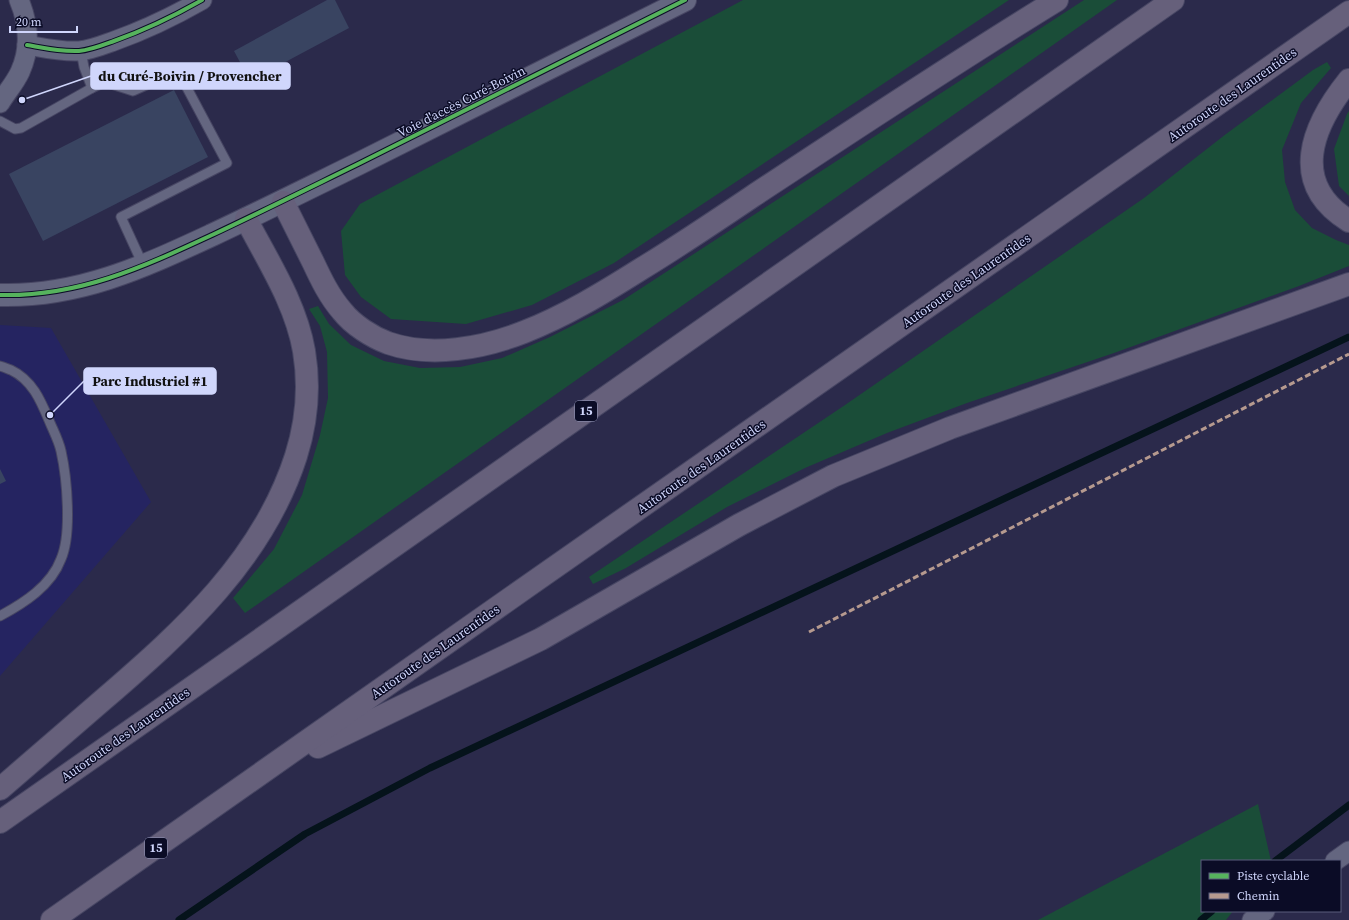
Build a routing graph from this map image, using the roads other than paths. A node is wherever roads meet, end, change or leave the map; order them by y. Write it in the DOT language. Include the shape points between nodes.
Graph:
graph roads {
  1 [pos="19,0"];
  2 [pos="202,0"];
  3 [pos="685,0"];
  4 [pos="1057,0"];
  5 [pos="1173,0"];
  6 [pos="1349,12"];
  7 [pos="28,45"];
  8 [pos="81,51"];
  9 [pos="1349,80"];
  10 [pos="92,88"];
  11 [pos="0,103"];
  12 [pos="0,121"];
  13 [pos="283,202"];
  14 [pos="246,219"];
  15 [pos="1349,221"];
  16 [pos="144,266"];
  17 [pos="1349,284"];
  18 [pos="0,295"];
  19 [pos="0,366"];
  20 [pos="0,616"];
  21 [pos="259,776"];
  22 [pos="0,789"];
  23 [pos="0,822"];
  24 [pos="1349,851"];
  25 [pos="1336,860"];
  26 [pos="1264,912"];
  27 [pos="52,920"];
  28 [pos="1252,920"];
  1 -- 7 [label="street" via="26,19"];
  2 -- 8 [label="street" via="141,31"];
  3 -- 13 [label="street, Voie d'accès Curé-Boivin"];
  4 -- 13 [label="highway" via="619,283 578,308 504,340 470,347 426,350 388,343 373,336 343,313 332,298"];
  5 -- 23 [label="highway, Autoroute des Laurentides / 15"];
  6 -- 21 [label="highway, Autoroute des Laurentides / 15"];
  7 -- 8 [label="street"];
  7 -- 11 [label="street" via="20,72"];
  8 -- 10 [label="lane"];
  9 -- 15 [label="highway" via="1319,129 1314,144 1312,173 1321,196 1330,207"];
  10 -- 12 [label="lane" via="21,128 15,129"];
  10 -- 16 [label="lane" via="105,82 133,91 178,71 226,163 121,217"];
  13 -- 14 [label="street, Voie d'accès Curé-Boivin"];
  14 -- 16 [label="street, Voie d'accès Curé-Boivin"];
  14 -- 22 [label="highway" via="291,306 304,350 307,372 305,419 294,462 280,497 251,548 219,589 191,619 138,669"];
  16 -- 18 [label="street, Voie d'accès Curé-Boivin" via="109,279 55,291"];
  17 -- 21 [label="highway" via="976,418 854,466 739,525 541,639"];
  19 -- 20 [label="lane" via="19,374 30,384 49,420 65,472 67,528 65,548 52,575 40,590"];
  21 -- 27 [label="highway, Autoroute des Laurentides / 15"];
  24 -- 25 [label="street"];
  26 -- 28 [label="street"];
}
